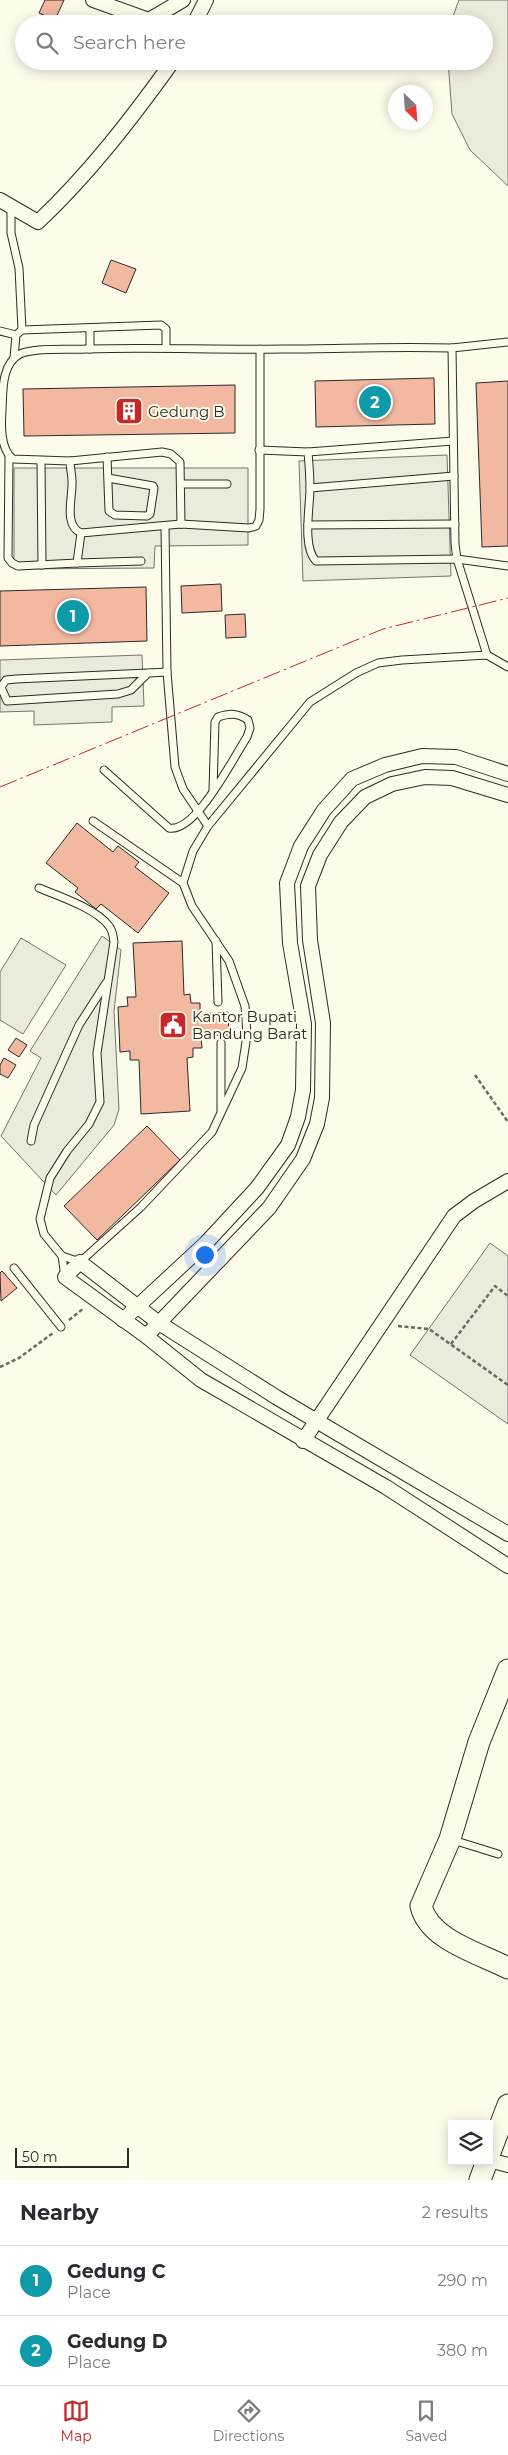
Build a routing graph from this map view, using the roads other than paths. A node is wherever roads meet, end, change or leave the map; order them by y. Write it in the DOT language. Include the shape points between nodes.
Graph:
graph roads {
  1 [pos="93,0"];
  2 [pos="183,0"];
  3 [pos="206,0"];
  4 [pos="135,15"];
  5 [pos="158,15"];
  6 [pos="198,15"];
  7 [pos="167,70"];
  8 [pos="6,203"];
  9 [pos="90,328"];
  10 [pos="22,330"];
  11 [pos="0,331"];
  12 [pos="16,335"];
  13 [pos="508,342"];
  14 [pos="166,348"];
  15 [pos="452,348"];
  16 [pos="90,349"];
  17 [pos="260,349"];
  18 [pos="14,358"];
  19 [pos="453,441"];
  20 [pos="260,450"];
  21 [pos="308,452"];
  22 [pos="8,456"];
  23 [pos="107,457"];
  24 [pos="41,461"];
  25 [pos="70,461"];
  26 [pos="454,476"];
  27 [pos="108,478"];
  28 [pos="181,484"];
  29 [pos="227,484"];
  30 [pos="310,488"];
  31 [pos="181,524"];
  32 [pos="455,524"];
  33 [pos="308,525"];
  34 [pos="165,527"];
  35 [pos="81,533"];
  36 [pos="457,559"];
  37 [pos="141,561"];
  38 [pos="77,563"];
  39 [pos="42,565"];
  40 [pos="508,566"];
  41 [pos="487,655"];
  42 [pos="508,667"];
  43 [pos="167,672"];
  44 [pos="148,673"];
  45 [pos="104,770"];
  46 [pos="505,771"];
  47 [pos="213,790"];
  48 [pos="508,795"];
  49 [pos="199,813"];
  50 [pos="92,821"];
  51 [pos="208,826"];
  52 [pos="184,883"];
  53 [pos="39,888"];
  54 [pos="216,941"];
  55 [pos="108,980"];
  56 [pos="218,1002"];
  57 [pos="221,1043"];
  58 [pos="221,1113"];
  59 [pos="31,1140"];
  60 [pos="508,1180"];
  61 [pos="62,1256"];
  62 [pos="80,1262"];
  63 [pos="14,1268"];
  64 [pos="65,1276"];
  65 [pos="139,1306"];
  66 [pos="123,1320"];
  67 [pos="159,1323"];
  68 [pos="61,1326"];
  69 [pos="146,1336"];
  70 [pos="317,1421"];
  71 [pos="303,1441"];
  72 [pos="508,1534"];
  73 [pos="508,1566"];
  74 [pos="508,1670"];
  75 [pos="450,1839"];
  76 [pos="498,1854"];
  77 [pos="508,1968"];
  78 [pos="508,2105"];
  79 [pos="493,2144"];
  80 [pos="493,2162"];
  81 [pos="486,2165"];
  82 [pos="508,2165"];
  83 [pos="480,2180"];
  1 -- 4 [label="street"];
  2 -- 5 [label="street"];
  3 -- 6 [label="street"];
  7 -- 8 [label="street" via="132,118 38,222"];
  8 -- 10 [label="lane" via="18,268"];
  9 -- 10 [label="lane"];
  9 -- 14 [label="lane" via="161,325 166,329"];
  9 -- 16 [label="lane"];
  10 -- 12 [label="lane"];
  11 -- 12 [label="lane"];
  12 -- 18 [label="lane"];
  13 -- 15 [label="lane"];
  14 -- 16 [label="lane"];
  14 -- 17 [label="lane"];
  15 -- 17 [label="lane"];
  15 -- 19 [label="lane"];
  16 -- 18 [label="lane" via="29,352"];
  17 -- 20 [label="lane"];
  18 -- 22 [label="lane" via="4,383 1,424"];
  19 -- 21 [label="lane"];
  19 -- 26 [label="lane"];
  20 -- 21 [label="lane"];
  20 -- 31 [label="lane" via="259,520 256,526"];
  21 -- 30 [label="lane"];
  22 -- 24 [label="lane"];
  22 -- 39 [label="lane" via="8,558 18,566"];
  23 -- 25 [label="lane"];
  23 -- 27 [label="lane"];
  23 -- 28 [label="lane" via="171,454 180,462"];
  24 -- 25 [label="lane"];
  24 -- 39 [label="lane"];
  25 -- 35 [label="lane" via="70,520 73,528"];
  26 -- 30 [label="lane"];
  26 -- 32 [label="lane"];
  27 -- 27 [label="lane" via="109,511 112,514 150,514 153,486"];
  28 -- 29 [label="lane"];
  28 -- 31 [label="lane"];
  30 -- 33 [label="lane"];
  31 -- 34 [label="lane"];
  32 -- 33 [label="lane"];
  32 -- 36 [label="lane"];
  33 -- 36 [label="lane" via="312,558 320,563"];
  34 -- 35 [label="lane"];
  34 -- 43 [label="lane"];
  35 -- 38 [label="lane"];
  36 -- 40 [label="lane"];
  36 -- 41 [label="lane"];
  37 -- 38 [label="lane"];
  38 -- 39 [label="lane"];
  41 -- 42 [label="lane"];
  41 -- 51 [label="lane" via="378,663 335,685 310,702"];
  43 -- 44 [label="lane"];
  43 -- 49 [label="lane" via="175,767 183,789"];
  44 -- 44 [label="lane" via="16,679 6,680 1,687 7,701 118,694 130,690"];
  45 -- 49 [label="lane" via="170,828 180,828"];
  46 -- 65 [label="street" via="456,756 422,756 385,765 352,779 324,810 301,846 287,883 290,943 304,1024 302,1090 298,1117 288,1145 238,1209"];
  47 -- 47 [label="lane" via="215,722 218,717 229,714 242,716 248,720 250,728 247,737"];
  47 -- 49 [label="lane"];
  48 -- 67 [label="street" via="452,778 425,777 392,784 365,797 341,822 320,855 308,886 310,940 323,1023 322,1098 317,1124 303,1159 269,1208"];
  49 -- 51 [label="lane"];
  50 -- 52 [label="lane"];
  51 -- 52 [label="lane" via="193,851"];
  52 -- 54 [label="lane" via="192,906"];
  53 -- 55 [label="lane" via="72,902 111,928 114,942"];
  54 -- 56 [label="lane"];
  54 -- 58 [label="lane" via="229,961 245,1006 247,1035 242,1068"];
  55 -- 59 [label="lane" via="79,1025 34,1125"];
  55 -- 61 [label="lane" via="97,1053 100,1102 89,1124 50,1178 40,1219 44,1234"];
  57 -- 58 [label="lane"];
  58 -- 62 [label="lane" via="212,1132 142,1207"];
  60 -- 70 [label="street" via="454,1216"];
  61 -- 62 [label="lane"];
  61 -- 64 [label="lane"];
  62 -- 64 [label="street"];
  62 -- 65 [label="street"];
  63 -- 68 [label="lane"];
  64 -- 66 [label="street"];
  65 -- 66 [label="street"];
  65 -- 67 [label="street"];
  66 -- 69 [label="street"];
  67 -- 69 [label="street"];
  67 -- 70 [label="street"];
  69 -- 71 [label="street" via="201,1380"];
  70 -- 71 [label="street"];
  70 -- 72 [label="street"];
  71 -- 73 [label="street" via="386,1487"];
  74 -- 75 [label="main road" via="479,1742"];
  75 -- 76 [label="lane"];
  75 -- 77 [label="main road" via="423,1896 423,1914 440,1934"];
  78 -- 79 [label="main road"];
  80 -- 82 [label="street"];
  81 -- 83 [label="main road"];
}
